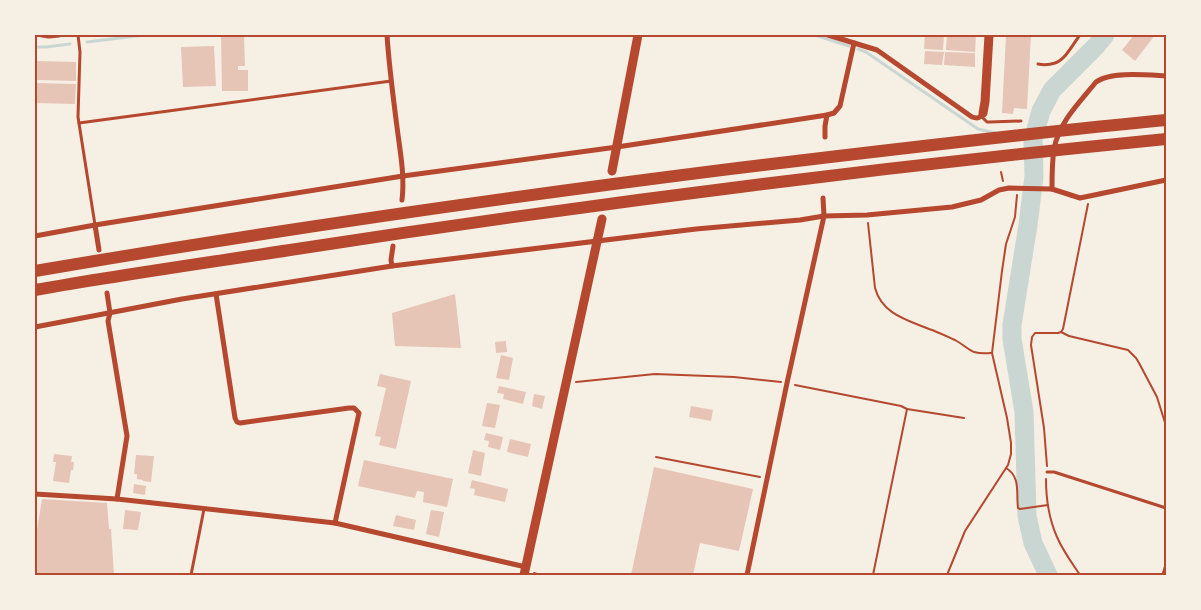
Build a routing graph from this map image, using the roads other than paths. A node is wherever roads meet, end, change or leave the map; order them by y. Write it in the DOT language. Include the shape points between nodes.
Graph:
graph roads {
  1 [pos="42,35"];
  2 [pos="59,35"];
  3 [pos="78,35"];
  4 [pos="386,35"];
  5 [pos="638,35"];
  6 [pos="828,35"];
  7 [pos="989,35"];
  8 [pos="1080,35"];
  9 [pos="854,43"];
  10 [pos="1038,64"];
  11 [pos="1166,76"];
  12 [pos="391,81"];
  13 [pos="982,115"];
  14 [pos="827,116"];
  15 [pos="1166,120"];
  16 [pos="1021,121"];
  17 [pos="79,123"];
  18 [pos="825,138"];
  19 [pos="1166,139"];
  20 [pos="617,147"];
  21 [pos="612,171"];
  22 [pos="403,176"];
  23 [pos="1166,180"];
  24 [pos="1049,189"];
  25 [pos="823,198"];
  26 [pos="402,200"];
  27 [pos="824,216"];
  28 [pos="602,219"];
  29 [pos="95,225"];
  30 [pos="35,236"];
  31 [pos="597,241"];
  32 [pos="393,246"];
  33 [pos="99,250"];
  34 [pos="392,266"];
  35 [pos="35,271"];
  36 [pos="35,290"];
  37 [pos="107,293"];
  38 [pos="216,294"];
  39 [pos="110,313"];
  40 [pos="35,327"];
  41 [pos="1047,472"];
  42 [pos="35,494"];
  43 [pos="117,499"];
  44 [pos="1166,508"];
  45 [pos="204,509"];
  46 [pos="335,523"];
  47 [pos="1166,568"];
  48 [pos="525,571"];
  49 [pos="191,575"];
  50 [pos="748,575"];
  51 [pos="1164,575"];
  1 -- 2 [label="street"];
  3 -- 17 [label="lane"];
  4 -- 12 [label="street"];
  5 -- 20 [label="street"];
  6 -- 9 [label="street"];
  7 -- 13 [label="street" via="986,102"];
  8 -- 10 [label="lane" via="1057,63"];
  9 -- 13 [label="street" via="877,50 972,117"];
  9 -- 14 [label="street" via="840,106"];
  11 -- 24 [label="street" via="1126,75 1106,77 1096,82 1065,120 1054,149"];
  12 -- 17 [label="lane"];
  12 -- 22 [label="street"];
  13 -- 16 [label="lane" via="987,122"];
  14 -- 18 [label="street"];
  14 -- 20 [label="street"];
  15 -- 35 [label="highway" via="647,180 424,210"];
  17 -- 29 [label="lane"];
  19 -- 36 [label="highway" via="766,183 426,229"];
  20 -- 21 [label="street"];
  20 -- 22 [label="street"];
  22 -- 26 [label="street"];
  22 -- 29 [label="street"];
  23 -- 24 [label="street" via="1087,197"];
  24 -- 27 [label="street" via="1004,188 981,200 952,207 867,216"];
  25 -- 27 [label="street"];
  27 -- 31 [label="street"];
  27 -- 50 [label="street"];
  28 -- 31 [label="street"];
  29 -- 30 [label="street"];
  29 -- 33 [label="street"];
  31 -- 34 [label="street"];
  31 -- 48 [label="street"];
  32 -- 34 [label="street"];
  34 -- 38 [label="street"];
  37 -- 39 [label="street"];
  38 -- 39 [label="street"];
  38 -- 46 [label="street" via="237,422 349,408 354,408 359,414"];
  39 -- 40 [label="street"];
  39 -- 43 [label="street" via="108,321 127,436"];
  41 -- 44 [label="lane"];
  42 -- 43 [label="street"];
  43 -- 45 [label="street"];
  45 -- 46 [label="street"];
  45 -- 49 [label="lane"];
  46 -- 48 [label="street"];
  47 -- 51 [label="street"];
}
